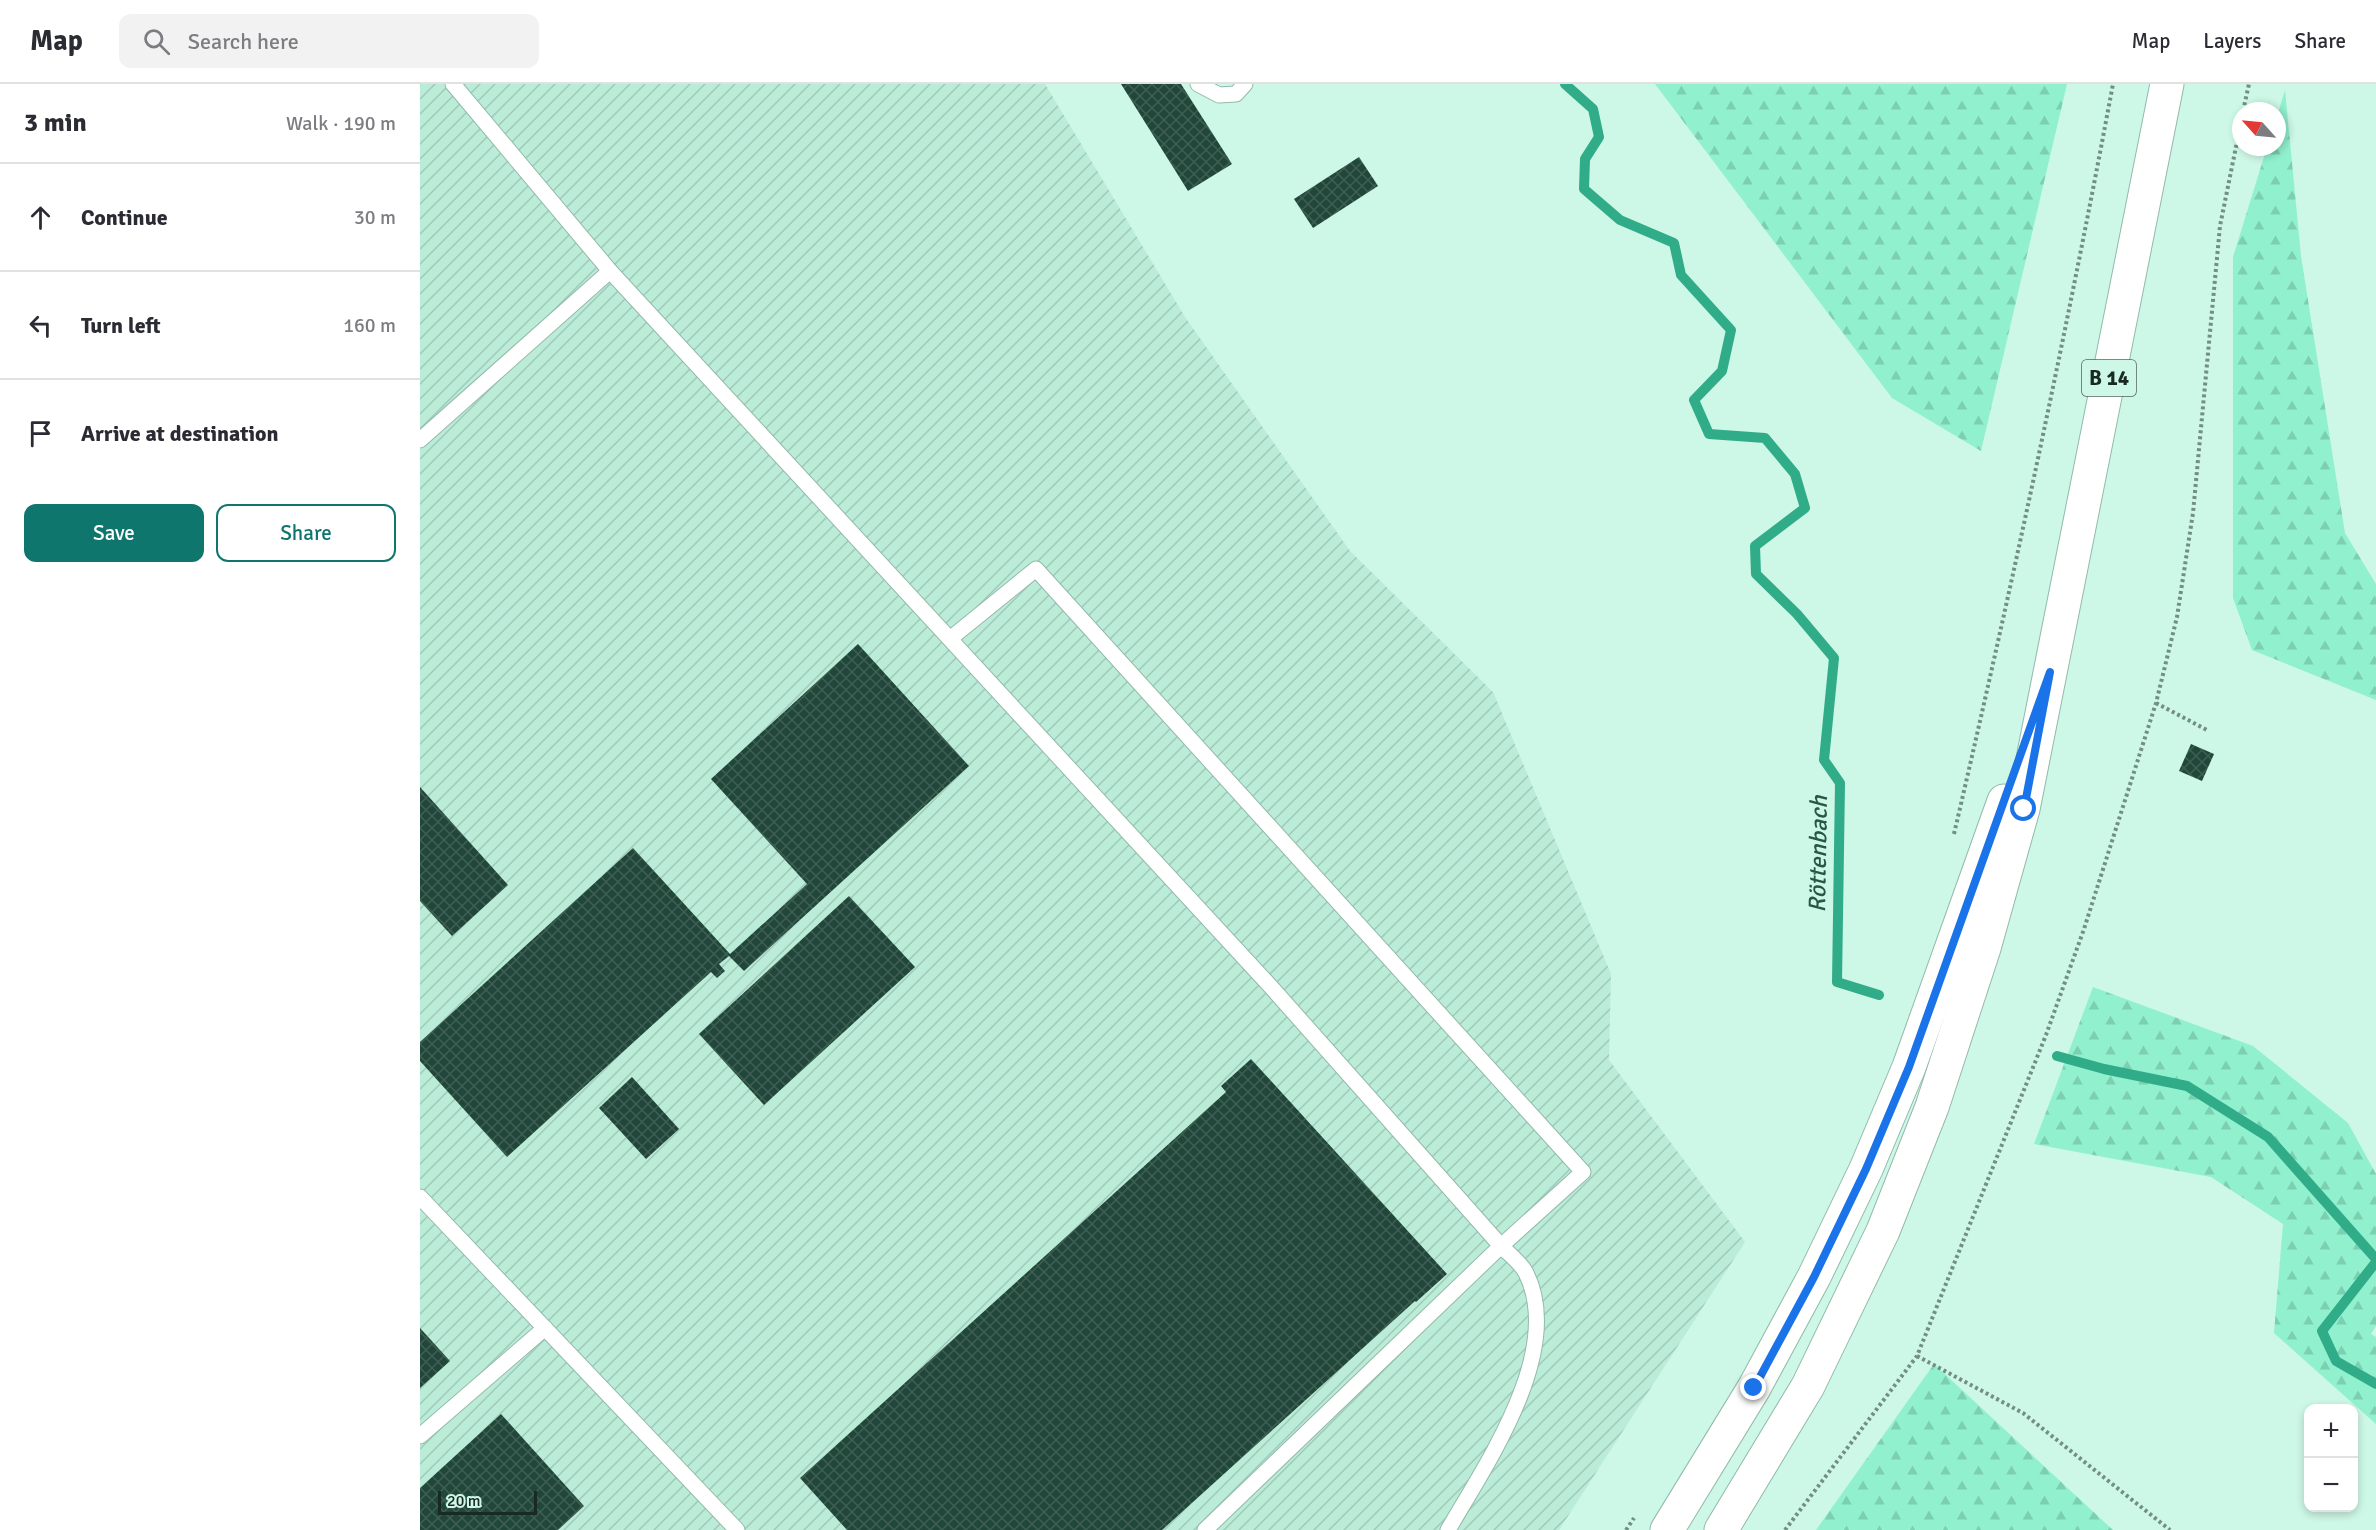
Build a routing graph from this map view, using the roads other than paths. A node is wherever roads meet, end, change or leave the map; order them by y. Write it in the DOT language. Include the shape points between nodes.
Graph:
graph roads {
  1 [pos="453,84"];
  2 [pos="1198,84"];
  3 [pos="1245,84"];
  4 [pos="2167,84"];
  5 [pos="610,271"];
  6 [pos="420,440"];
  7 [pos="951,638"];
  8 [pos="2050,672"];
  9 [pos="420,1197"];
  10 [pos="1501,1246"];
  11 [pos="544,1328"];
  12 [pos="420,1436"];
  13 [pos="737,1530"];
  14 [pos="1205,1530"];
  15 [pos="1448,1530"];
  16 [pos="1667,1530"];
  17 [pos="1720,1530"];
  1 -- 5 [label="lane"];
  2 -- 3 [label="lane" via="1219,95 1236,94"];
  4 -- 8 [label="main road, B 14"];
  5 -- 6 [label="lane"];
  5 -- 7 [label="lane"];
  7 -- 10 [label="lane" via="1272,988"];
  7 -- 10 [label="lane" via="1036,570 1575,1163 1583,1172"];
  8 -- 16 [label="main road, B 14" via="1909,1067 1866,1169 1754,1388"];
  8 -- 17 [label="main road, B 14" via="2024,809 1932,1107 1882,1231 1808,1386"];
  9 -- 11 [label="lane"];
  10 -- 14 [label="lane"];
  10 -- 15 [label="lane" via="1526,1271 1536,1303 1535,1347 1524,1387 1500,1440"];
  11 -- 12 [label="lane"];
  11 -- 13 [label="lane"];
}
